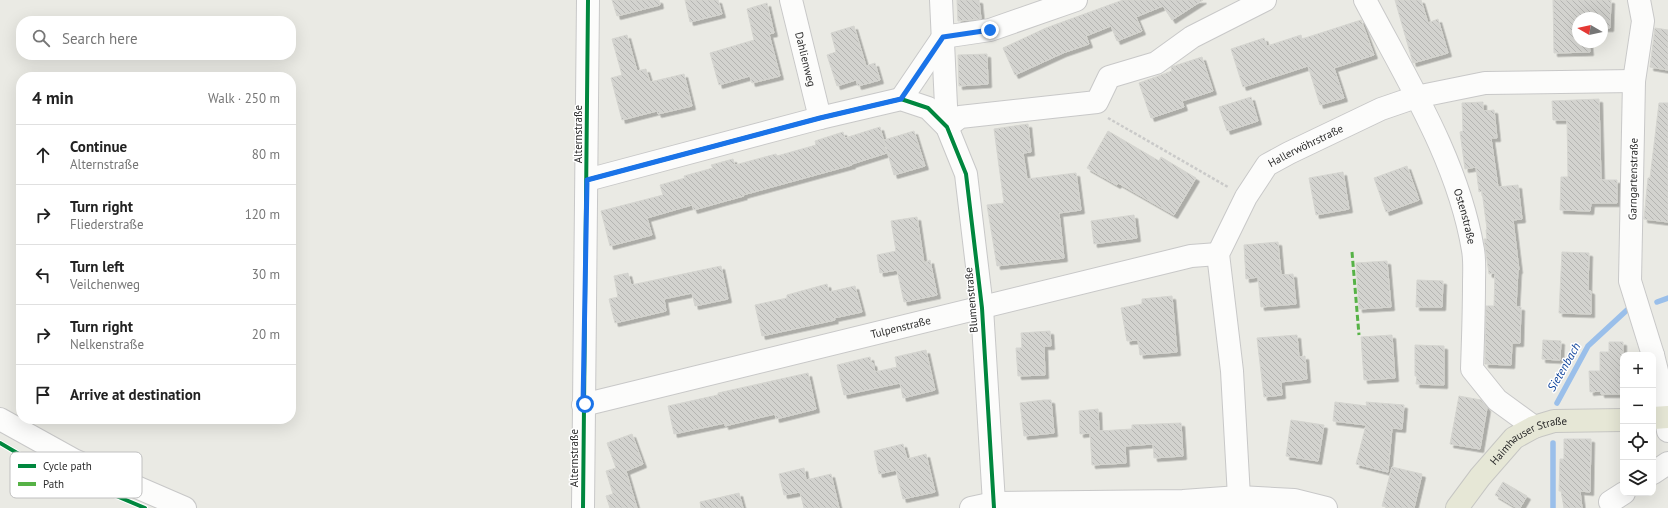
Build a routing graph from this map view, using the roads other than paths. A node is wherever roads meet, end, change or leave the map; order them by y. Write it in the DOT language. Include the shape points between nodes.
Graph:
graph roads {
  1 [pos="588,0"];
  2 [pos="791,0"];
  3 [pos="941,0"];
  4 [pos="1076,0"];
  5 [pos="1265,0"];
  6 [pos="1365,0"];
  7 [pos="1639,0"];
  8 [pos="943,37"];
  9 [pos="1634,81"];
  10 [pos="1416,97"];
  11 [pos="901,99"];
  12 [pos="820,118"];
  13 [pos="947,127"];
  14 [pos="587,180"];
  15 [pos="1218,254"];
  16 [pos="982,308"];
  17 [pos="1652,352"];
  18 [pos="1656,367"];
  19 [pos="583,405"];
  20 [pos="0,419"];
  21 [pos="1620,420"];
  22 [pos="1664,421"];
  23 [pos="1534,427"];
  24 [pos="60,452"];
  25 [pos="1668,463"];
  26 [pos="1656,471"];
  27 [pos="142,490"];
  28 [pos="1239,497"];
  29 [pos="994,502"];
  30 [pos="184,508"];
  31 [pos="583,508"];
  32 [pos="971,508"];
  33 [pos="1326,508"];
  34 [pos="1457,508"];
  1 -- 14 [label="street, Alternstraße"];
  2 -- 12 [label="street, Dahlienweg"];
  3 -- 8 [label="street"];
  4 -- 8 [label="street" via="990,30"];
  5 -- 13 [label="street" via="1192,37 1156,63 1109,77 1097,102 960,117"];
  6 -- 10 [label="street, Ostenstraße"];
  7 -- 9 [label="street, Garngartenstraße" via="1643,21"];
  8 -- 11 [label="street"];
  8 -- 13 [label="street"];
  9 -- 10 [label="street, Hallerwöhrstraße" via="1485,83"];
  9 -- 17 [label="street, Garngartenstraße" via="1630,281"];
  10 -- 15 [label="street, Hallerwöhrstraße" via="1381,109 1267,165 1246,197"];
  10 -- 23 [label="street, Ostenstraße" via="1449,163 1466,216 1473,252 1472,369 1497,400"];
  11 -- 12 [label="street"];
  11 -- 13 [label="street, Blumenstraße" via="928,108"];
  12 -- 14 [label="street"];
  13 -- 16 [label="street, Blumenstraße" via="966,174"];
  14 -- 19 [label="street, Alternstraße"];
  15 -- 16 [label="street, Tulpenstraße" via="1191,256"];
  15 -- 28 [label="street" via="1232,371"];
  16 -- 19 [label="street, Tulpenstraße"];
  16 -- 29 [label="street, Blumenstraße"];
  18 -- 22 [label="street, Garngartenstraße" via="1662,391"];
  19 -- 31 [label="street, Alternstraße"];
  20 -- 24 [label="street"];
  21 -- 23 [label="main road, Haimhauser Straße" via="1554,421"];
  23 -- 34 [label="main road, Haimhauser Straße" via="1514,438"];
  25 -- 26 [label="street"];
  27 -- 30 [label="street"];
  28 -- 29 [label="street" via="1182,501"];
  28 -- 33 [label="street" via="1294,500"];
  29 -- 32 [label="street"];
}
